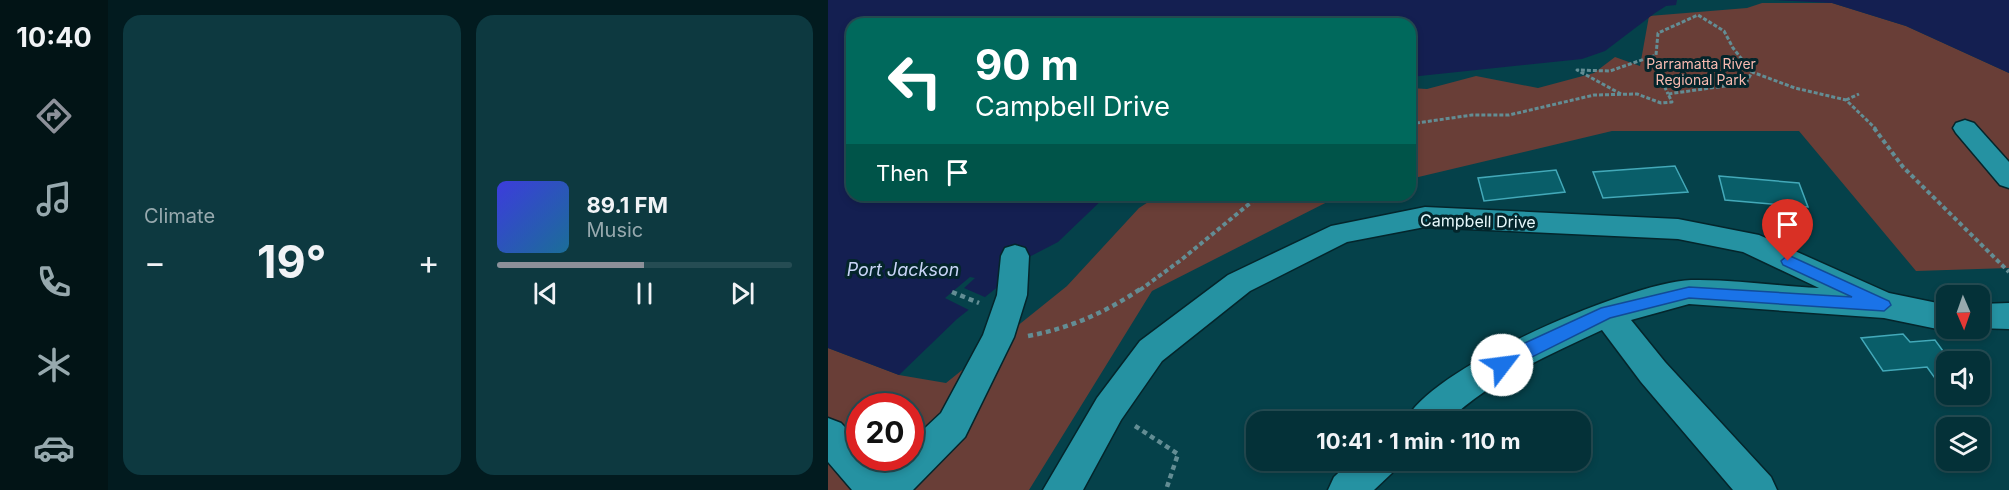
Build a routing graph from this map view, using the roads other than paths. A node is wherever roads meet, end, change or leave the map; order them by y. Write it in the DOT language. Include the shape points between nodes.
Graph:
graph roads {
  1 [pos="1965,129"];
  2 [pos="2009,179"];
  3 [pos="1015,256"];
  4 [pos="1884,305"];
  5 [pos="1607,313"];
  6 [pos="1936,316"];
  7 [pos="2009,316"];
  8 [pos="1990,317"];
  9 [pos="1434,411"];
  10 [pos="828,435"];
  11 [pos="1367,471"];
  12 [pos="877,490"];
  13 [pos="887,490"];
  14 [pos="1062,490"];
  15 [pos="1347,490"];
  16 [pos="1758,490"];
  1 -- 2 [label="street"];
  3 -- 13 [label="street" via="1012,295 998,338 953,425"];
  4 -- 5 [label="street" via="1689,292"];
  4 -- 6 [label="street"];
  4 -- 14 [label="street, Campbell Drive" via="1749,243 1678,229 1425,217 1341,233 1239,283 1151,351 1109,409"];
  5 -- 9 [label="street" via="1520,353"];
  5 -- 16 [label="street" via="1653,372"];
  7 -- 8 [label="street"];
  10 -- 12 [label="street"];
  11 -- 15 [label="street"];
}
